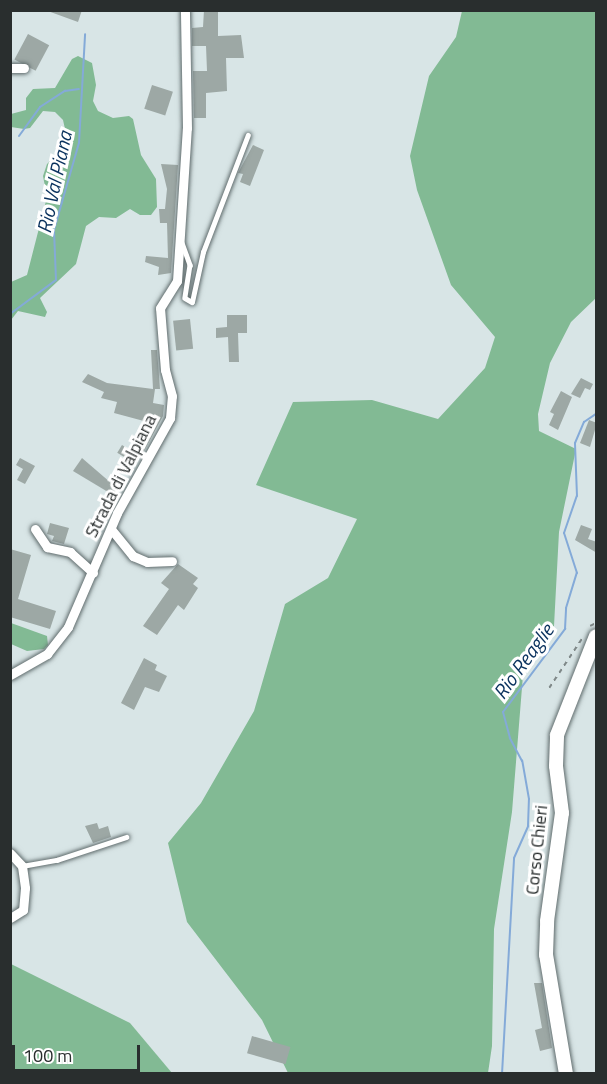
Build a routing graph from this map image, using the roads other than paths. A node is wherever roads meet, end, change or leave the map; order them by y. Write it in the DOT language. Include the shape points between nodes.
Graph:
graph roads {
  1 [pos="185,10"];
  2 [pos="10,68"];
  3 [pos="24,68"];
  4 [pos="248,135"];
  5 [pos="178,238"];
  6 [pos="35,529"];
  7 [pos="111,529"];
  8 [pos="172,561"];
  9 [pos="93,573"];
  10 [pos="597,636"];
  11 [pos="10,675"];
  12 [pos="126,837"];
  13 [pos="10,853"];
  14 [pos="22,866"];
  15 [pos="10,918"];
  16 [pos="566,1074"];
  1 -- 5 [label="street, Strada di Valpiana" via="187,128"];
  2 -- 3 [label="street"];
  4 -- 5 [label="lane" via="203,252 192,302 185,298 184,289 190,265 187,250"];
  5 -- 7 [label="street, Strada di Valpiana" via="177,281 159,308 172,396 170,418"];
  6 -- 9 [label="street" via="47,547 70,552"];
  7 -- 8 [label="street" via="133,556 147,562"];
  7 -- 9 [label="street, Strada di Valpiana"];
  9 -- 11 [label="street, Strada di Valpiana" via="68,627 47,654"];
  10 -- 16 [label="main road, Corso Chieri" via="557,735 562,813 546,955"];
  12 -- 14 [label="lane" via="57,860"];
  13 -- 14 [label="street"];
  14 -- 15 [label="street" via="23,910"];
}
